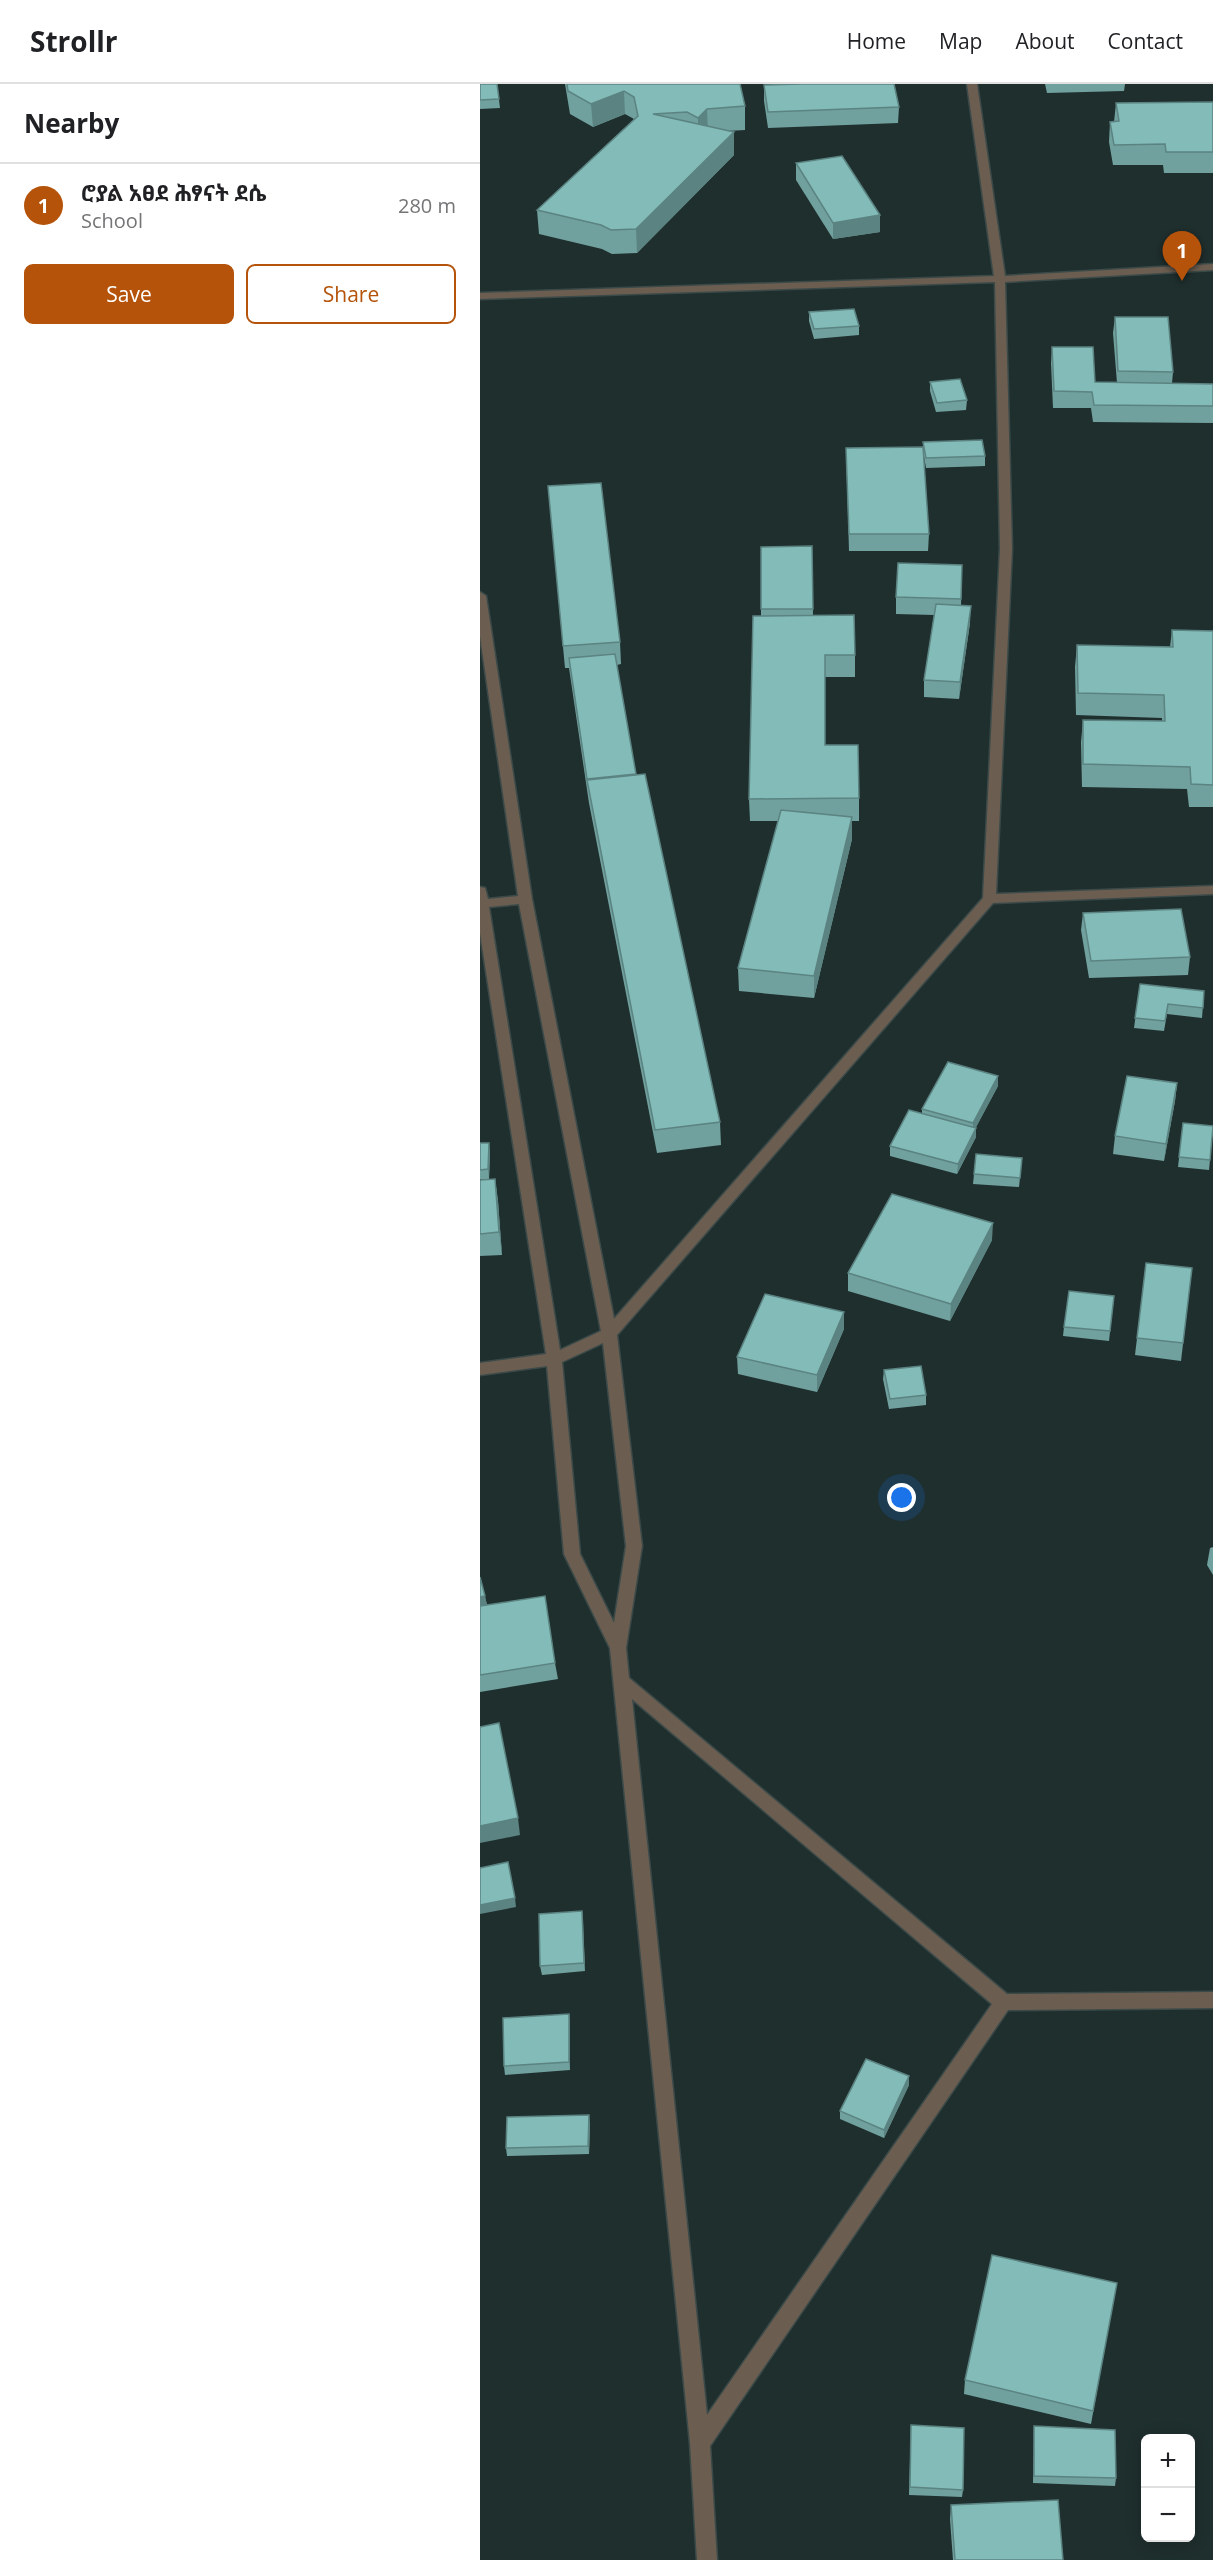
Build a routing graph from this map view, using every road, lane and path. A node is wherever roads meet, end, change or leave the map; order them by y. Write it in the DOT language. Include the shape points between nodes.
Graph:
graph roads {
  1 [pos="972,84"];
  2 [pos="1213,267"];
  3 [pos="1000,279"];
  4 [pos="480,296"];
  5 [pos="480,596"];
  6 [pos="1213,890"];
  7 [pos="989,898"];
  8 [pos="525,899"];
  9 [pos="481,900"];
  10 [pos="609,1334"];
  11 [pos="554,1359"];
  12 [pos="480,1368"];
  13 [pos="618,1648"];
  14 [pos="623,1682"];
  15 [pos="1213,2000"];
  16 [pos="1003,2002"];
  17 [pos="700,2443"];
  18 [pos="707,2560"];
  1 -- 3 [label="street"];
  2 -- 3 [label="street"];
  3 -- 4 [label="street"];
  3 -- 7 [label="street" via="1006,549"];
  5 -- 8 [label="street"];
  6 -- 7 [label="street"];
  7 -- 10 [label="street"];
  8 -- 9 [label="street"];
  8 -- 10 [label="street"];
  9 -- 11 [label="street"];
  10 -- 11 [label="street"];
  10 -- 13 [label="street" via="634,1546"];
  11 -- 12 [label="street"];
  11 -- 13 [label="street" via="572,1554"];
  13 -- 14 [label="street"];
  14 -- 16 [label="street"];
  14 -- 17 [label="street"];
  15 -- 16 [label="street"];
  16 -- 17 [label="street"];
  17 -- 18 [label="street"];
}
